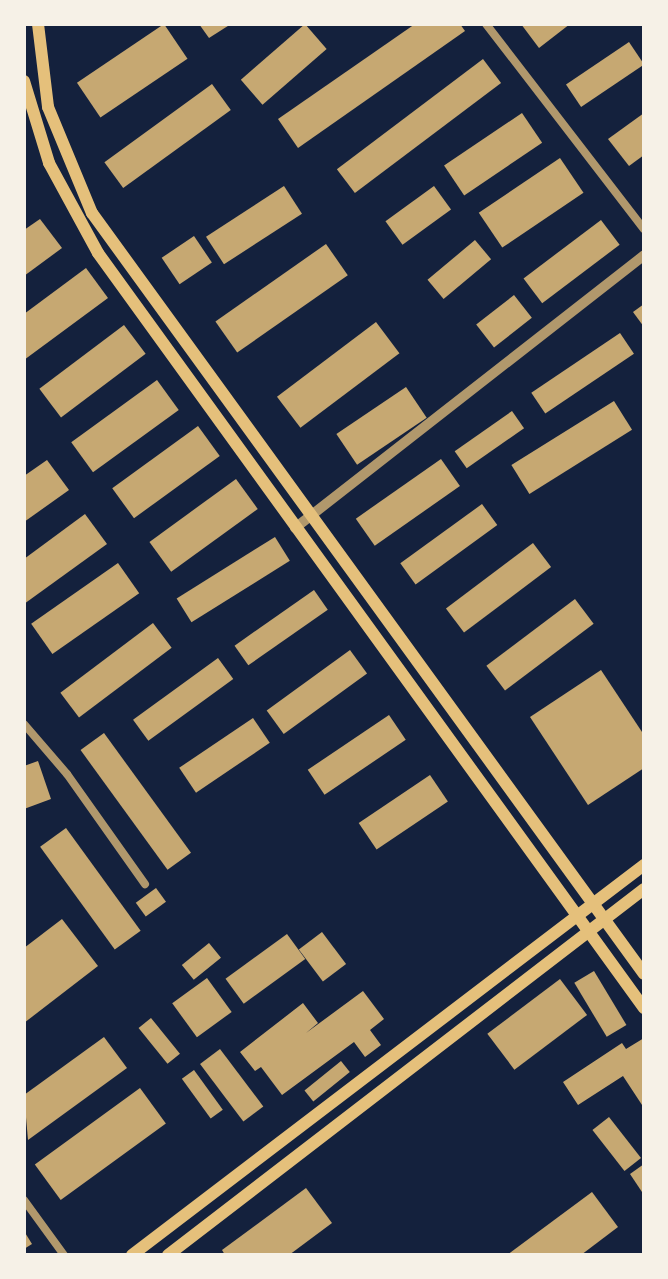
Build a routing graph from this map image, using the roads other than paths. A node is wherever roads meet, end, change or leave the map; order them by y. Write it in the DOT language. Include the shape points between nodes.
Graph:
graph roads {
  1 [pos="38,24"];
  2 [pos="486,24"];
  3 [pos="24,81"];
  4 [pos="644,229"];
  5 [pos="644,255"];
  6 [pos="309,518"];
  7 [pos="295,528"];
  8 [pos="24,724"];
  9 [pos="644,865"];
  10 [pos="145,884"];
  11 [pos="644,889"];
  12 [pos="593,906"];
  13 [pos="578,917"];
  14 [pos="604,920"];
  15 [pos="589,932"];
  16 [pos="644,974"];
  17 [pos="644,1008"];
  18 [pos="24,1200"];
  19 [pos="64,1255"];
  20 [pos="132,1255"];
  21 [pos="168,1255"];
  1 -- 6 [label="main road" via="48,107 92,213"];
  2 -- 4 [label="street"];
  3 -- 7 [label="main road" via="49,163 78,222"];
  5 -- 6 [label="street"];
  6 -- 7 [label="street"];
  6 -- 12 [label="main road"];
  7 -- 13 [label="main road"];
  8 -- 10 [label="street" via="67,774"];
  9 -- 12 [label="main road"];
  11 -- 14 [label="main road"];
  12 -- 13 [label="main road"];
  12 -- 14 [label="main road"];
  13 -- 15 [label="main road"];
  13 -- 20 [label="main road"];
  14 -- 15 [label="main road"];
  14 -- 16 [label="main road"];
  15 -- 17 [label="main road"];
  15 -- 21 [label="main road"];
  18 -- 19 [label="street"];
}
